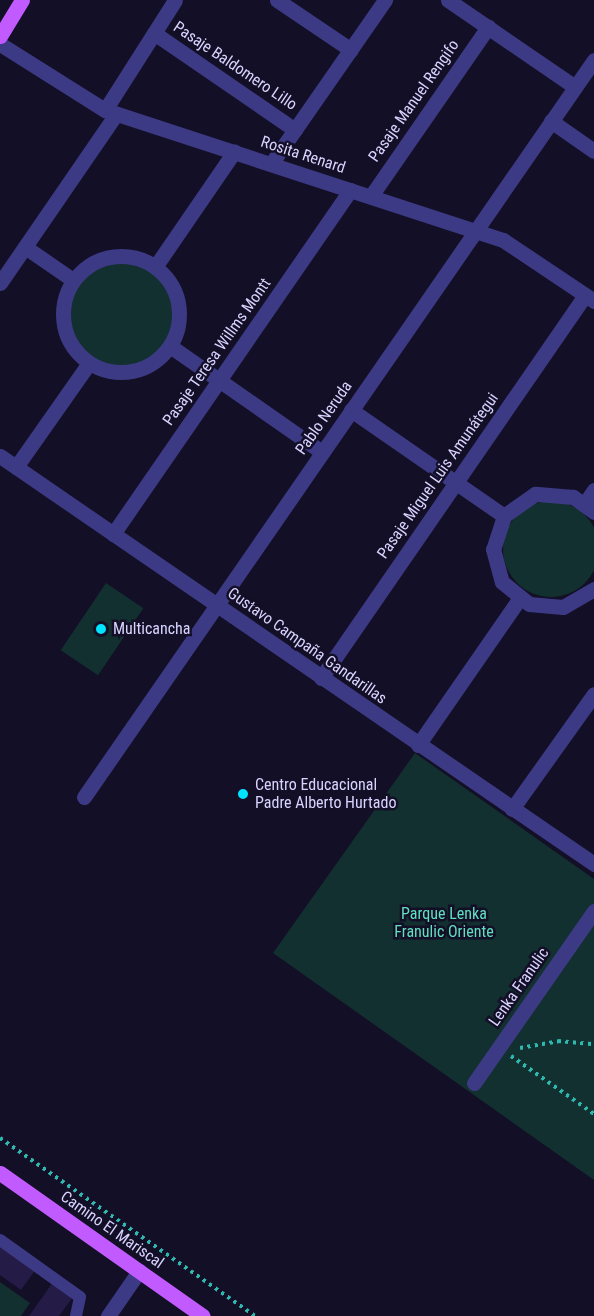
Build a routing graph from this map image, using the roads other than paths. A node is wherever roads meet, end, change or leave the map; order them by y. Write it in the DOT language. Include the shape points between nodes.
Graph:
graph roads {
  1 [pos="22,0"];
  2 [pos="175,0"];
  3 [pos="277,0"];
  4 [pos="385,0"];
  5 [pos="448,0"];
  6 [pos="488,27"];
  7 [pos="154,33"];
  8 [pos="0,36"];
  9 [pos="0,44"];
  10 [pos="351,50"];
  11 [pos="594,60"];
  12 [pos="575,87"];
  13 [pos="110,112"];
  14 [pos="551,121"];
  15 [pos="295,130"];
  16 [pos="594,151"];
  17 [pos="234,152"];
  18 [pos="271,164"];
  19 [pos="350,189"];
  20 [pos="370,196"];
  21 [pos="476,230"];
  22 [pos="25,247"];
  23 [pos="155,267"];
  24 [pos="73,280"];
  25 [pos="0,284"];
  26 [pos="590,298"];
  27 [pos="170,346"];
  28 [pos="89,363"];
  29 [pos="219,380"];
  30 [pos="351,410"];
  31 [pos="322,452"];
  32 [pos="0,456"];
  33 [pos="16,467"];
  34 [pos="455,483"];
  35 [pos="594,490"];
  36 [pos="589,507"];
  37 [pos="504,516"];
  38 [pos="113,534"];
  39 [pos="594,589"];
  40 [pos="519,598"];
  41 [pos="216,605"];
  42 [pos="321,678"];
  43 [pos="594,694"];
  44 [pos="418,745"];
  45 [pos="84,797"];
  46 [pos="512,809"];
  47 [pos="594,864"];
  48 [pos="594,911"];
  49 [pos="474,1083"];
  50 [pos="0,1173"];
  51 [pos="0,1240"];
  52 [pos="139,1271"];
  53 [pos="76,1316"];
  54 [pos="108,1316"];
  55 [pos="203,1316"];
  1 -- 8 [label="main road"];
  2 -- 7 [label="street"];
  3 -- 10 [label="street"];
  4 -- 10 [label="street"];
  5 -- 6 [label="street"];
  6 -- 12 [label="street"];
  6 -- 20 [label="street, Pasaje Manuel Rengifo"];
  7 -- 13 [label="street"];
  7 -- 15 [label="street, Pasaje Baldomero Lillo"];
  9 -- 13 [label="street, Rosita Renard"];
  10 -- 15 [label="street"];
  11 -- 12 [label="street, Pablo Neruda"];
  12 -- 14 [label="street, Pablo Neruda"];
  13 -- 17 [label="street, Rosita Renard"];
  13 -- 22 [label="street"];
  14 -- 16 [label="street"];
  14 -- 21 [label="street, Pablo Neruda"];
  15 -- 18 [label="street"];
  17 -- 18 [label="street, Rosita Renard"];
  17 -- 23 [label="street"];
  18 -- 19 [label="street, Rosita Renard"];
  19 -- 20 [label="street, Rosita Renard"];
  19 -- 29 [label="street, Pasaje Teresa Willms Montt"];
  20 -- 21 [label="street, Rosita Renard"];
  21 -- 26 [label="street, Rosita Renard" via="513,246"];
  21 -- 30 [label="street, Pablo Neruda"];
  22 -- 24 [label="street"];
  22 -- 25 [label="street"];
  23 -- 24 [label="street" via="130,256 104,258"];
  23 -- 27 [label="street" via="177,297 178,323"];
  24 -- 28 [label="street" via="63,305 65,331"];
  26 -- 34 [label="street, Pasaje Miguel Luis Amunátegui"];
  27 -- 28 [label="street" via="151,364 132,371 113,372"];
  27 -- 29 [label="street"];
  28 -- 33 [label="street"];
  29 -- 31 [label="street"];
  29 -- 38 [label="street, Pasaje Teresa Willms Montt"];
  30 -- 31 [label="street, Pablo Neruda"];
  30 -- 34 [label="street"];
  31 -- 41 [label="street, Pablo Neruda"];
  32 -- 33 [label="street, Gustavo Campaña Gandarillas"];
  33 -- 38 [label="street, Gustavo Campaña Gandarillas"];
  34 -- 37 [label="street"];
  34 -- 42 [label="street, Pasaje Miguel Luis Amunátegui"];
  35 -- 36 [label="street"];
  36 -- 37 [label="street" via="561,493 541,494 523,499"];
  37 -- 40 [label="street" via="494,537 494,560 502,582"];
  38 -- 41 [label="street, Gustavo Campaña Gandarillas"];
  39 -- 40 [label="street" via="562,607 540,607"];
  40 -- 44 [label="street"];
  41 -- 42 [label="street, Gustavo Campaña Gandarillas"];
  41 -- 45 [label="street, Pablo Neruda"];
  42 -- 44 [label="street, Gustavo Campaña Gandarillas"];
  43 -- 46 [label="street"];
  44 -- 46 [label="street, Gustavo Campaña Gandarillas"];
  46 -- 47 [label="street, Gustavo Campaña Gandarillas"];
  48 -- 49 [label="street, Lenka Franulic"];
  50 -- 52 [label="main road, Camino El Mariscal"];
  51 -- 53 [label="lane" via="80,1297"];
  52 -- 54 [label="street"];
  52 -- 55 [label="main road, Camino El Mariscal"];
}
